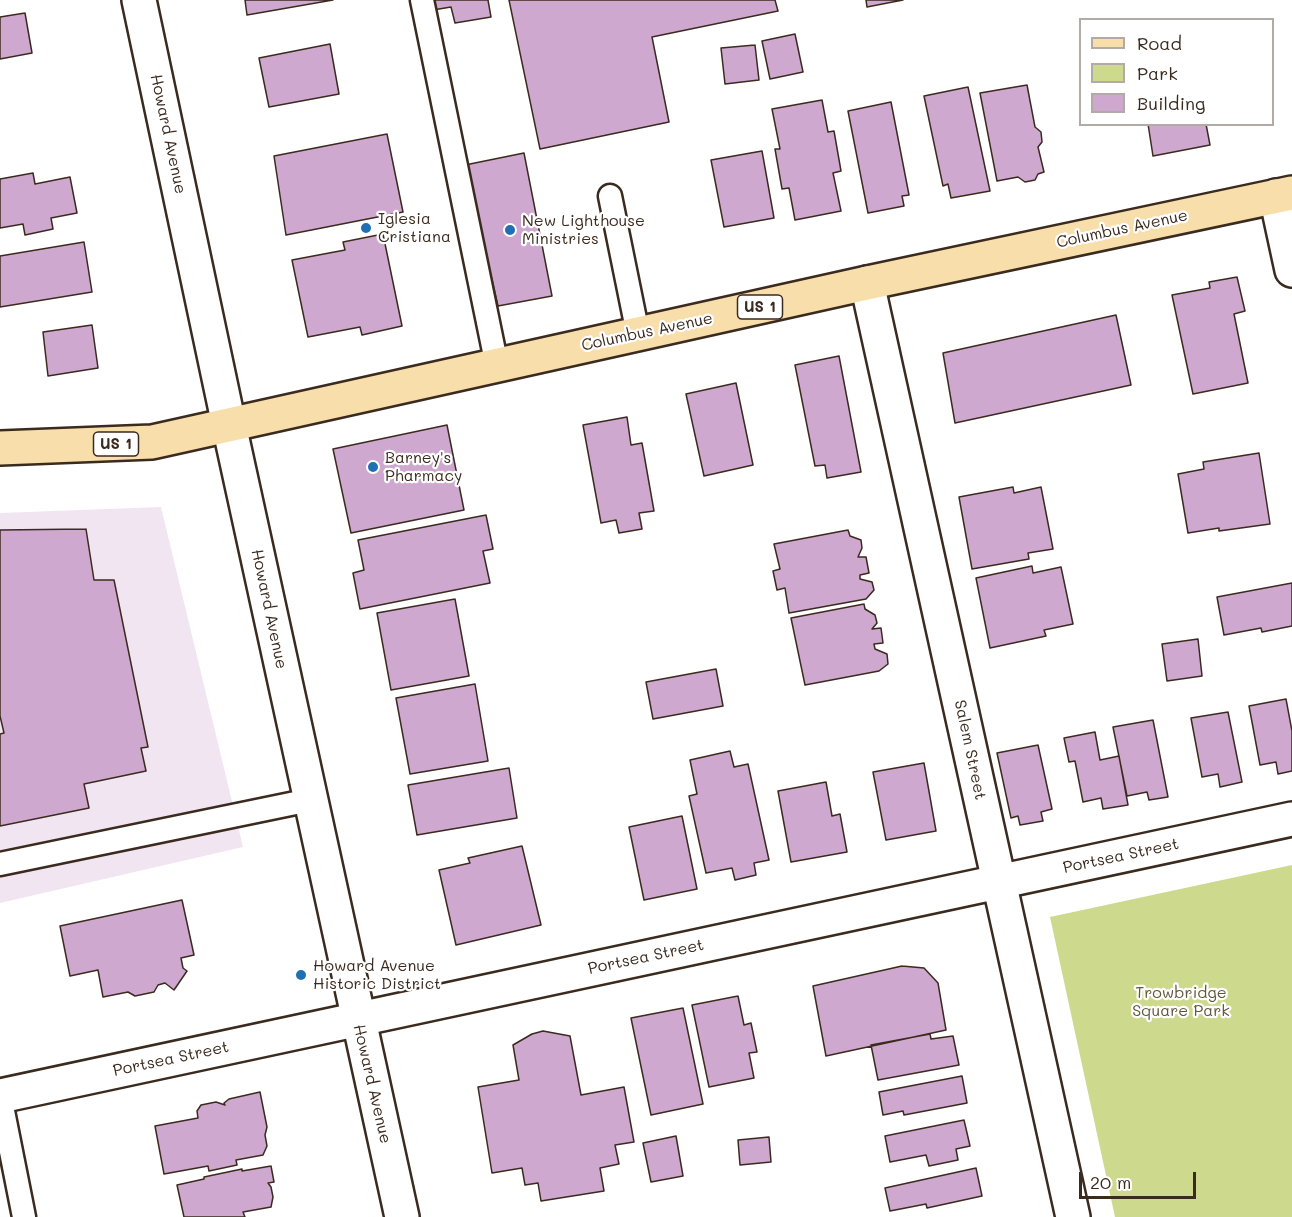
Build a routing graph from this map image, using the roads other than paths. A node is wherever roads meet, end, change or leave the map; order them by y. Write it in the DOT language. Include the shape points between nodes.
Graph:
graph roads {
  1 [pos="139,0"];
  2 [pos="422,0"];
  3 [pos="1284,194"];
  4 [pos="610,196"];
  5 [pos="1292,270"];
  6 [pos="867,283"];
  7 [pos="638,334"];
  8 [pos="497,366"];
  9 [pos="229,425"];
  10 [pos="0,448"];
  11 [pos="310,800"];
  12 [pos="1292,819"];
  13 [pos="0,864"];
  14 [pos="999,883"];
  15 [pos="357,1019"];
  16 [pos="0,1096"];
  17 [pos="24,1217"];
  18 [pos="402,1217"];
  19 [pos="1073,1217"];
  1 -- 9 [label="street, Howard Avenue"];
  2 -- 8 [label="lane"];
  3 -- 5 [label="street"];
  3 -- 6 [label="main road, Columbus Avenue / US 1"];
  4 -- 7 [label="lane"];
  6 -- 7 [label="main road, Columbus Avenue / US 1"];
  6 -- 14 [label="street, Salem Street"];
  7 -- 8 [label="main road, Columbus Avenue / US 1"];
  8 -- 9 [label="main road, Columbus Avenue / US 1"];
  9 -- 10 [label="main road, Columbus Avenue / US 1" via="152,442"];
  9 -- 11 [label="street, Howard Avenue"];
  11 -- 13 [label="lane"];
  11 -- 15 [label="street, Howard Avenue"];
  12 -- 14 [label="street, Portsea Street"];
  14 -- 15 [label="street, Portsea Street"];
  14 -- 19 [label="street, Salem Street"];
  15 -- 16 [label="street, Portsea Street"];
  15 -- 18 [label="street, Howard Avenue"];
  16 -- 17 [label="lane"];
}
